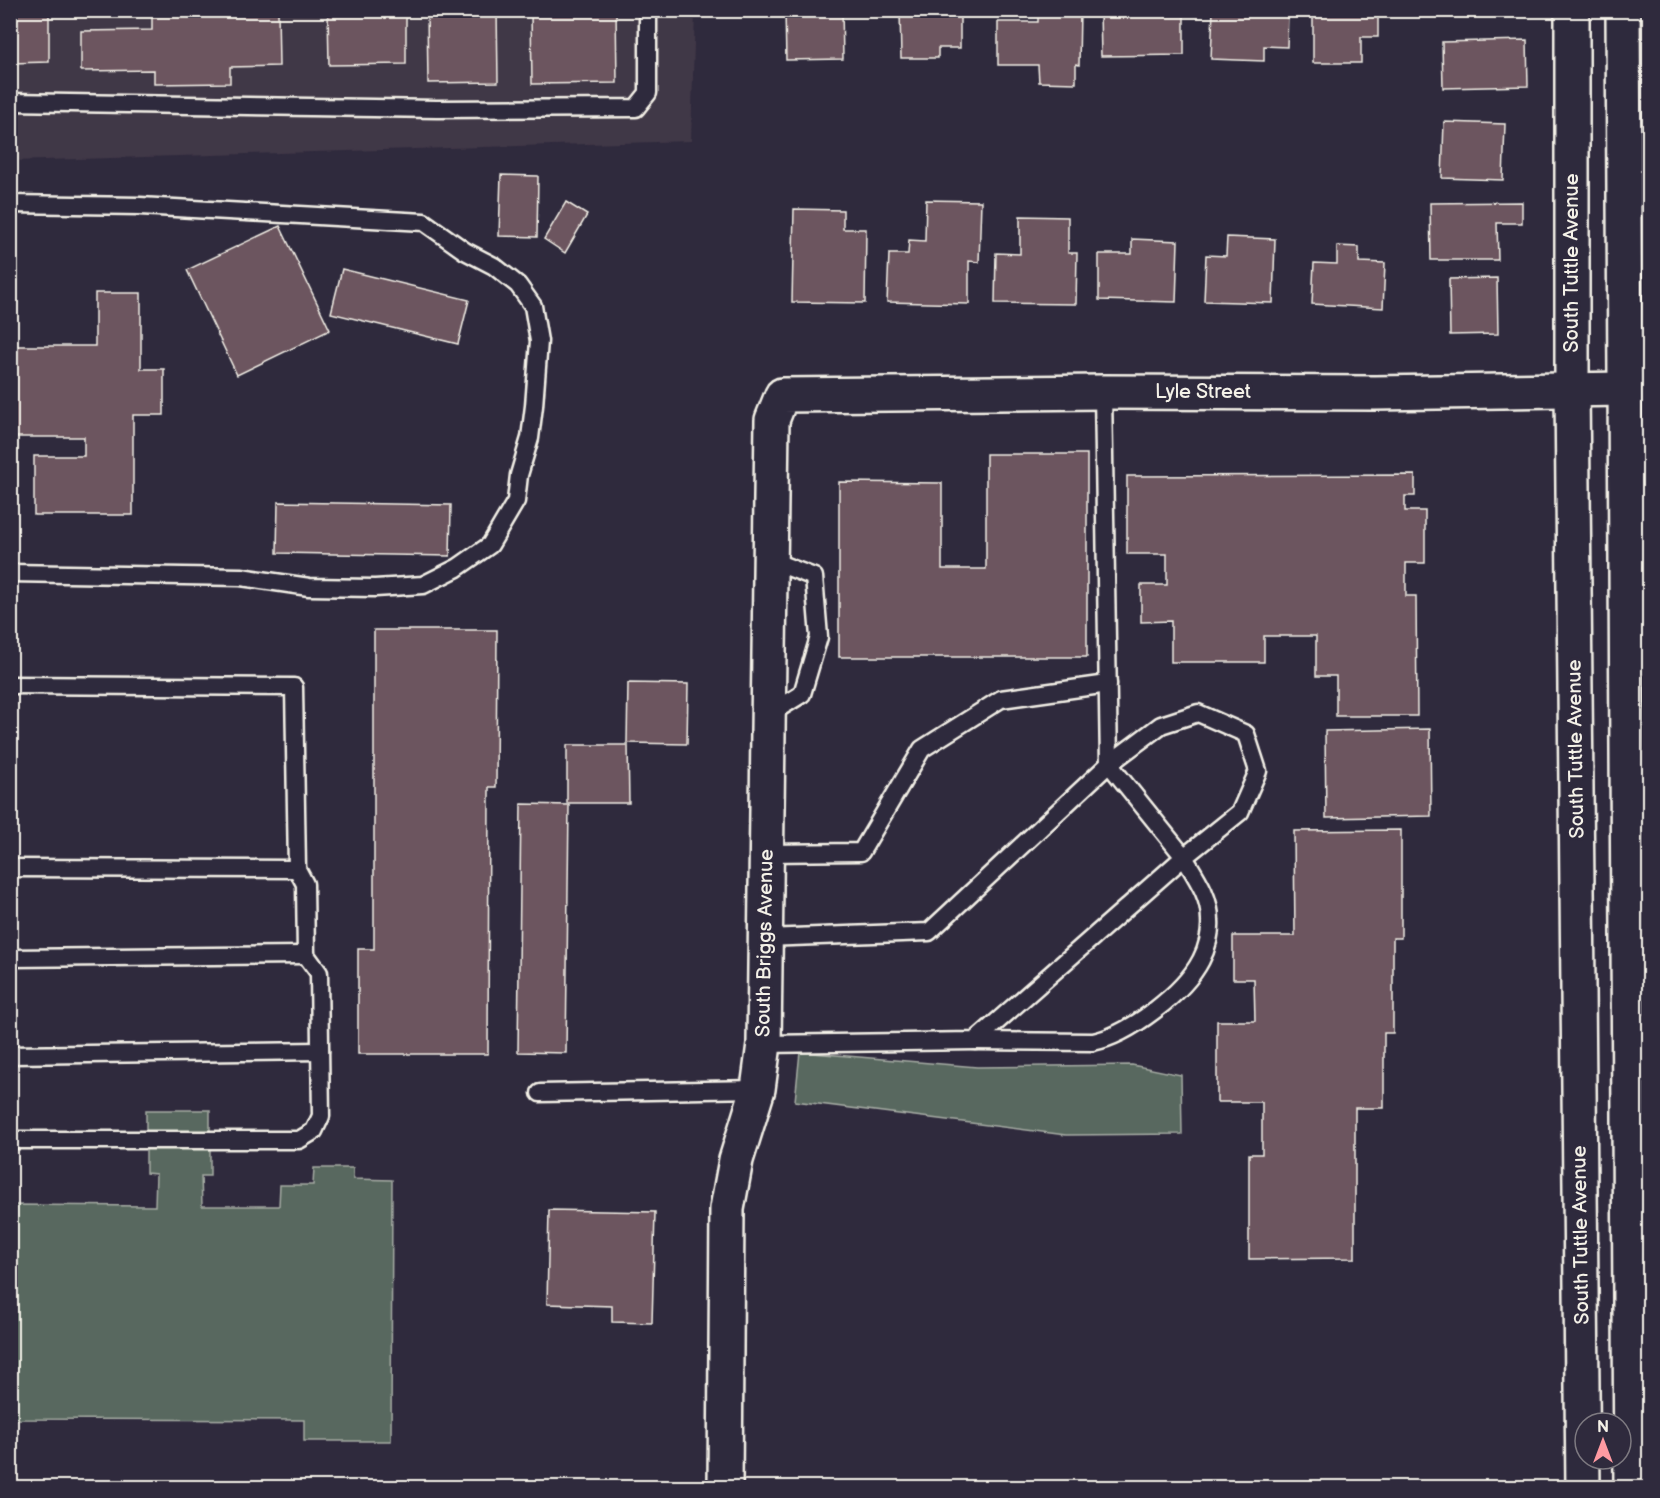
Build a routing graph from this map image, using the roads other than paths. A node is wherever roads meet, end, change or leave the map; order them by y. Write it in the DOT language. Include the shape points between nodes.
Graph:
graph roads {
  1 [pos="648,10"];
  2 [pos="1572,10"];
  3 [pos="1623,10"];
  4 [pos="10,102"];
  5 [pos="10,204"];
  6 [pos="1624,388"];
  7 [pos="1572,389"];
  8 [pos="1103,392"];
  9 [pos="782,395"];
  10 [pos="770,560"];
  11 [pos="10,573"];
  12 [pos="1108,684"];
  13 [pos="10,685"];
  14 [pos="768,715"];
  15 [pos="1109,764"];
  16 [pos="765,853"];
  17 [pos="1184,857"];
  18 [pos="10,868"];
  19 [pos="297,869"];
  20 [pos="764,938"];
  21 [pos="306,955"];
  22 [pos="10,958"];
  23 [pos="975,1041"];
  24 [pos="764,1044"];
  25 [pos="320,1052"];
  26 [pos="10,1055"];
  27 [pos="758,1089"];
  28 [pos="540,1094"];
  29 [pos="10,1140"];
  30 [pos="1639,1179"];
  31 [pos="725,1488"];
  32 [pos="1583,1488"];
  33 [pos="1631,1488"];
  1 -- 4 [label="lane" via="648,93 636,108"];
  2 -- 7 [label="main road, South Tuttle Avenue"];
  3 -- 6 [label="main road"];
  5 -- 11 [label="lane" via="140,206 424,222 518,285 533,306 539,341 530,438 516,501 490,545 423,585 309,587 240,577"];
  6 -- 7 [label="main road, Lyle Street"];
  6 -- 30 [label="main road"];
  7 -- 8 [label="main road, Lyle Street"];
  7 -- 32 [label="main road, South Tuttle Avenue"];
  8 -- 9 [label="main road, Lyle Street"];
  8 -- 12 [label="lane"];
  9 -- 10 [label="main road, South Briggs Avenue" via="772,420"];
  10 -- 14 [label="main road, South Briggs Avenue"];
  10 -- 14 [label="lane" via="814,577 819,637 802,694"];
  12 -- 15 [label="lane"];
  12 -- 16 [label="lane" via="1002,699 922,749 861,852"];
  13 -- 19 [label="lane" via="294,687"];
  14 -- 16 [label="main road, South Briggs Avenue"];
  15 -- 17 [label="lane"];
  15 -- 17 [label="lane" via="1161,725 1198,713 1246,734 1258,771 1240,812"];
  15 -- 20 [label="lane" via="929,932"];
  16 -- 20 [label="main road, South Briggs Avenue"];
  17 -- 23 [label="lane"];
  17 -- 23 [label="lane" via="1204,891 1211,921 1200,962 1166,1000 1139,1022 1104,1040"];
  18 -- 19 [label="lane"];
  19 -- 21 [label="lane" via="305,884"];
  20 -- 24 [label="main road, South Briggs Avenue"];
  21 -- 22 [label="lane"];
  21 -- 25 [label="lane" via="319,973"];
  23 -- 24 [label="lane"];
  24 -- 27 [label="main road, South Briggs Avenue"];
  25 -- 26 [label="lane"];
  25 -- 29 [label="lane" via="321,1116 314,1131 299,1140"];
  27 -- 28 [label="lane"];
  27 -- 31 [label="main road, South Briggs Avenue" via="736,1160 727,1209"];
  30 -- 33 [label="main road"];
}
